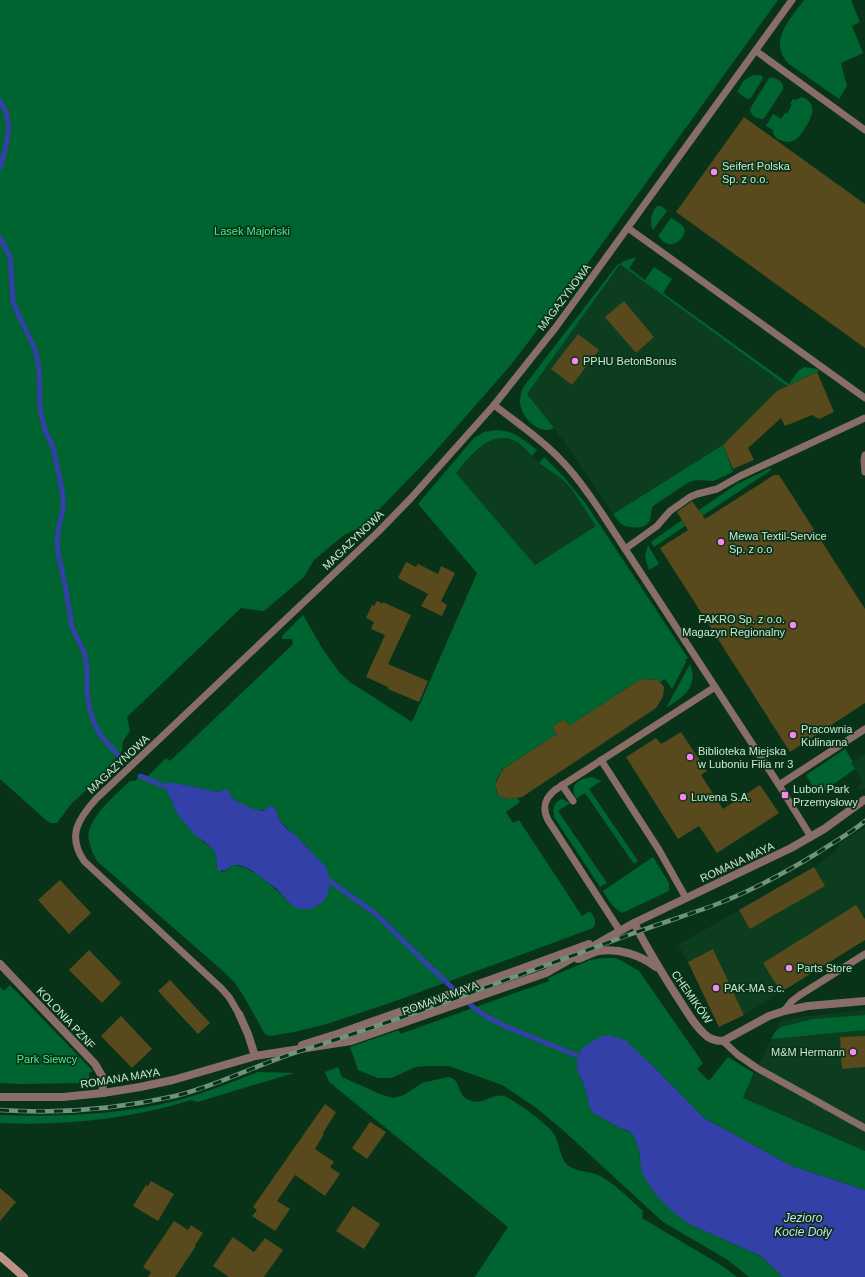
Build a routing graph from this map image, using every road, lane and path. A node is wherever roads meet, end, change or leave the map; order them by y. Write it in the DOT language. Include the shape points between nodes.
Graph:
graph roads {
  1 [pos="792,0"];
  2 [pos="756,51"];
  3 [pos="865,130"];
  4 [pos="628,228"];
  5 [pos="865,398"];
  6 [pos="494,405"];
  7 [pos="865,418"];
  8 [pos="865,455"];
  9 [pos="865,472"];
  10 [pos="625,549"];
  11 [pos="715,687"];
  12 [pos="865,729"];
  13 [pos="601,760"];
  14 [pos="562,785"];
  15 [pos="779,785"];
  16 [pos="865,799"];
  17 [pos="573,801"];
  18 [pos="810,837"];
  19 [pos="686,898"];
  20 [pos="634,923"];
  21 [pos="617,933"];
  22 [pos="865,954"];
  23 [pos="0,964"];
  24 [pos="660,970"];
  25 [pos="546,972"];
  26 [pos="865,1001"];
  27 [pos="784,1011"];
  28 [pos="239,1014"];
  29 [pos="723,1041"];
  30 [pos="264,1054"];
  31 [pos="255,1056"];
  32 [pos="103,1093"];
  33 [pos="0,1097"];
  34 [pos="865,1128"];
  35 [pos="0,1256"];
  36 [pos="24,1277"];
  1 -- 2 [label="lane, MAGAZYNOWA"];
  2 -- 3 [label="lane"];
  2 -- 4 [label="lane, MAGAZYNOWA"];
  4 -- 5 [label="lane"];
  4 -- 6 [label="lane, MAGAZYNOWA" via="556,327"];
  6 -- 10 [label="lane" via="559,458 583,487"];
  6 -- 28 [label="lane, MAGAZYNOWA" via="396,514 96,799 78,825 75,844 84,862 221,988"];
  7 -- 10 [label="lane" via="717,489 690,497 674,508 657,526"];
  8 -- 9 [label="lane"];
  10 -- 11 [label="lane"];
  11 -- 13 [label="lane"];
  11 -- 15 [label="lane"];
  12 -- 15 [label="lane"];
  13 -- 14 [label="lane"];
  13 -- 19 [label="lane" via="659,850"];
  14 -- 17 [label="lane"];
  14 -- 21 [label="lane" via="549,795 544,806 545,813"];
  15 -- 18 [label="lane"];
  16 -- 18 [label="street, ROMANA MAYA"];
  18 -- 19 [label="street, ROMANA MAYA" via="774,857"];
  19 -- 20 [label="street, ROMANA MAYA"];
  20 -- 21 [label="street, ROMANA MAYA"];
  20 -- 24 [label="street, CHEMIKÓW"];
  21 -- 25 [label="street, ROMANA MAYA"];
  21 -- 30 [label="street, ROMANA MAYA" via="340,1033"];
  22 -- 27 [label="lane" via="800,995"];
  23 -- 32 [label="street, KOLONIA PZNF" via="95,1064 102,1076"];
  24 -- 25 [label="street, CHEMIKÓW" via="638,957 607,951 597,952"];
  24 -- 29 [label="street, CHEMIKÓW" via="702,1032 709,1038"];
  25 -- 30 [label="street, ROMANA MAYA" via="351,1042"];
  26 -- 27 [label="street" via="808,1006"];
  27 -- 29 [label="street" via="769,1016"];
  28 -- 31 [label="street, MAGAZYNOWA"];
  29 -- 34 [label="lane" via="757,1068"];
  30 -- 31 [label="street, ROMANA MAYA"];
  31 -- 32 [label="street, ROMANA MAYA" via="173,1080"];
  32 -- 33 [label="street, ROMANA MAYA" via="64,1097"];
  35 -- 36 [label="main road"];
}
